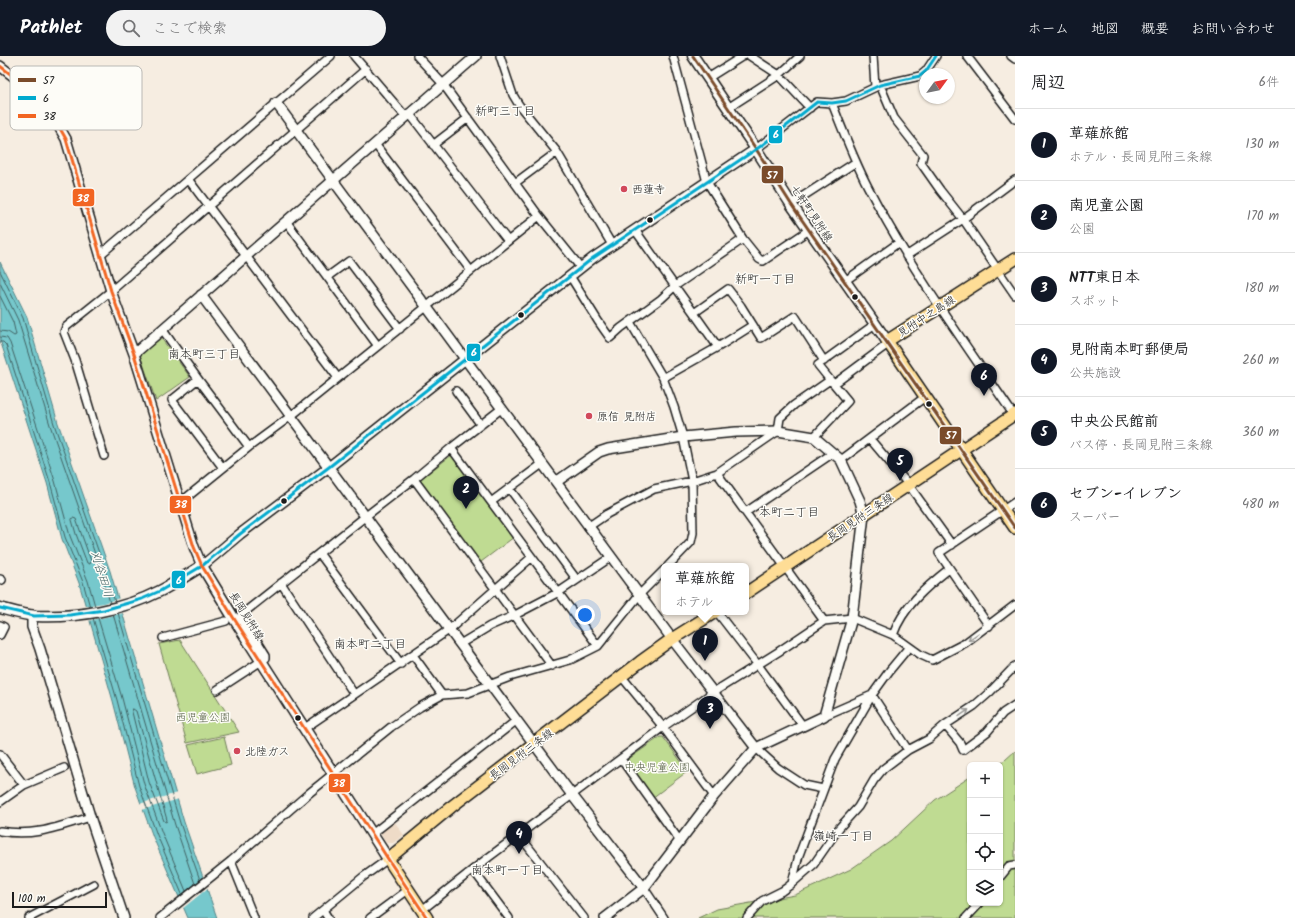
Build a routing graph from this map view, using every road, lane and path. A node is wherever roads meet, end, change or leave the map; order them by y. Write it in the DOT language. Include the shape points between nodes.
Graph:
graph roads {
  1 [pos="331,56"];
  2 [pos="354,56"];
  3 [pos="417,56"];
  4 [pos="476,56"];
  5 [pos="500,56"];
  6 [pos="673,56"];
  7 [pos="693,56"];
  8 [pos="743,56"];
  9 [pos="750,56"];
  10 [pos="800,56"];
  11 [pos="872,56"];
  12 [pos="936,56"];
  13 [pos="967,56"];
  14 [pos="1011,56"];
  15 [pos="1015,59"];
  16 [pos="0,66"];
  17 [pos="366,69"];
  18 [pos="10,74"];
  19 [pos="779,75"];
  20 [pos="708,78"];
  21 [pos="443,84"];
  22 [pos="878,86"];
  23 [pos="276,103"];
  24 [pos="832,103"];
  25 [pos="728,108"];
  26 [pos="810,108"];
  27 [pos="408,115"];
  28 [pos="468,118"];
  29 [pos="1015,118"];
  30 [pos="61,130"];
  31 [pos="296,130"];
  32 [pos="375,144"];
  33 [pos="433,145"];
  34 [pos="756,149"];
  35 [pos="557,152"];
  36 [pos="856,162"];
  37 [pos="188,179"];
  38 [pos="333,180"];
  39 [pos="1015,180"];
  40 [pos="707,182"];
  41 [pos="515,183"];
  42 [pos="791,204"];
  43 [pos="208,206"];
  44 [pos="539,216"];
  45 [pos="963,219"];
  46 [pos="286,221"];
  47 [pos="635,230"];
  48 [pos="809,230"];
  49 [pos="743,239"];
  50 [pos="508,241"];
  51 [pos="898,243"];
  52 [pos="612,245"];
  53 [pos="100,255"];
  54 [pos="246,256"];
  55 [pos="906,256"];
  56 [pos="1015,259"];
  57 [pos="581,268"];
  58 [pos="998,270"];
  59 [pos="471,271"];
  60 [pos="570,276"];
  61 [pos="327,277"];
  62 [pos="845,281"];
  63 [pos="675,286"];
  64 [pos="111,291"];
  65 [pos="201,295"];
  66 [pos="1015,295"];
  67 [pos="426,307"];
  68 [pos="939,307"];
  69 [pos="694,313"];
  70 [pos="630,322"];
  71 [pos="875,324"];
  72 [pos="753,325"];
  73 [pos="162,329"];
  74 [pos="400,329"];
  75 [pos="887,342"];
  76 [pos="378,346"];
  77 [pos="718,347"];
  78 [pos="134,354"];
  79 [pos="466,360"];
  80 [pos="824,361"];
  81 [pos="338,378"];
  82 [pos="663,378"];
  83 [pos="198,379"];
  84 [pos="832,382"];
  85 [pos="456,391"];
  86 [pos="925,397"];
  87 [pos="502,409"];
  88 [pos="1015,415"];
  89 [pos="291,416"];
  90 [pos="481,425"];
  91 [pos="778,431"];
  92 [pos="682,437"];
  93 [pos="814,437"];
  94 [pos="870,439"];
  95 [pos="249,447"];
  96 [pos="451,448"];
  97 [pos="962,450"];
  98 [pos="833,453"];
  99 [pos="104,456"];
  100 [pos="841,460"];
  101 [pos="542,464"];
  102 [pos="329,467"];
  103 [pos="223,468"];
  104 [pos="717,473"];
  105 [pos="414,479"];
  106 [pos="692,481"];
  107 [pos="556,482"];
  108 [pos="908,484"];
  109 [pos="509,488"];
  110 [pos="180,500"];
  111 [pos="491,502"];
  112 [pos="1015,502"];
  113 [pos="1003,511"];
  114 [pos="746,512"];
  115 [pos="864,515"];
  116 [pos="366,516"];
  117 [pos="588,527"];
  118 [pos="1015,528"];
  119 [pos="952,545"];
  120 [pos="318,553"];
  121 [pos="532,557"];
  122 [pos="611,557"];
  123 [pos="671,563"];
  124 [pos="202,566"];
  125 [pos="785,566"];
  126 [pos="948,569"];
  127 [pos="661,573"];
  128 [pos="577,580"];
  129 [pos="281,583"];
  130 [pos="495,590"];
  131 [pos="749,591"];
  132 [pos="559,592"];
  133 [pos="639,595"];
  134 [pos="1015,605"];
  135 [pos="0,608"];
  136 [pos="711,615"];
  137 [pos="718,615"];
  138 [pos="33,616"];
  139 [pos="515,616"];
  140 [pos="852,618"];
  141 [pos="226,621"];
  142 [pos="824,621"];
  143 [pos="0,625"];
  144 [pos="989,626"];
  145 [pos="450,630"];
  146 [pos="0,635"];
  147 [pos="893,635"];
  148 [pos="163,638"];
  149 [pos="672,639"];
  150 [pos="460,644"];
  151 [pos="598,646"];
  152 [pos="909,646"];
  153 [pos="413,655"];
  154 [pos="262,661"];
  155 [pos="401,664"];
  156 [pos="758,665"];
  157 [pos="552,666"];
  158 [pos="1015,666"];
  159 [pos="622,677"];
  160 [pos="490,684"];
  161 [pos="217,690"];
  162 [pos="712,692"];
  163 [pos="354,694"];
  164 [pos="442,695"];
  165 [pos="872,695"];
  166 [pos="1015,704"];
  167 [pos="824,716"];
  168 [pos="517,720"];
  169 [pos="945,725"];
  170 [pos="803,726"];
  171 [pos="663,727"];
  172 [pos="305,728"];
  173 [pos="535,744"];
  174 [pos="756,748"];
  175 [pos="908,750"];
  176 [pos="0,754"];
  177 [pos="621,759"];
  178 [pos="64,768"];
  179 [pos="334,774"];
  180 [pos="24,785"];
  181 [pos="823,790"];
  182 [pos="572,795"];
  183 [pos="714,796"];
  184 [pos="0,802"];
  185 [pos="90,817"];
  186 [pos="0,832"];
  187 [pos="372,834"];
  188 [pos="518,835"];
  189 [pos="679,840"];
  190 [pos="388,859"];
  191 [pos="231,861"];
  192 [pos="1015,865"];
  193 [pos="472,870"];
  194 [pos="1003,873"];
  195 [pos="792,883"];
  196 [pos="94,884"];
  197 [pos="644,888"];
  198 [pos="408,890"];
  199 [pos="977,906"];
  200 [pos="323,910"];
  201 [pos="424,915"];
  202 [pos="33,917"];
  203 [pos="124,918"];
  204 [pos="160,918"];
  205 [pos="254,918"];
  206 [pos="312,918"];
  207 [pos="328,918"];
  208 [pos="370,918"];
  209 [pos="509,918"];
  210 [pos="584,918"];
  211 [pos="605,918"];
  212 [pos="664,918"];
  213 [pos="747,918"];
  214 [pos="966,918"];
  1 -- 23 [label="street"];
  2 -- 17 [label="street"];
  3 -- 21 [label="street"];
  4 -- 21 [label="street"];
  5 -- 35 [label="street" via="513,95"];
  6 -- 40 [label="street"];
  7 -- 20 [label="main road, 七軒町見附線"];
  8 -- 20 [label="street"];
  9 -- 19 [label="street"];
  10 -- 19 [label="street"];
  11 -- 22 [label="street"];
  12 -- 22 [label="street" via="920,76"];
  13 -- 29 [label="street"];
  14 -- 15 [label="street"];
  16 -- 18 [label="street"];
  17 -- 27 [label="street"];
  17 -- 31 [label="street"];
  19 -- 25 [label="street"];
  19 -- 26 [label="street"];
  20 -- 25 [label="main road, 七軒町見附線"];
  21 -- 27 [label="street"];
  21 -- 28 [label="street"];
  22 -- 24 [label="street" via="846,101"];
  22 -- 45 [label="street" via="894,118 922,155 921,163"];
  23 -- 31 [label="street"];
  23 -- 37 [label="street"];
  24 -- 26 [label="street" via="817,102"];
  24 -- 36 [label="street"];
  25 -- 34 [label="main road, 七軒町見附線"];
  26 -- 34 [label="street"];
  27 -- 32 [label="street"];
  27 -- 33 [label="street"];
  28 -- 33 [label="street"];
  28 -- 41 [label="street"];
  30 -- 53 [label="street" via="66,139"];
  31 -- 38 [label="street"];
  31 -- 43 [label="street"];
  32 -- 38 [label="street"];
  32 -- 59 [label="street"];
  33 -- 50 [label="street"];
  34 -- 40 [label="street"];
  34 -- 42 [label="main road, 七軒町見附線"];
  35 -- 41 [label="street"];
  35 -- 52 [label="street"];
  36 -- 42 [label="street"];
  36 -- 51 [label="street"];
  37 -- 43 [label="street"];
  37 -- 53 [label="street"];
  38 -- 46 [label="street"];
  38 -- 67 [label="street"];
  39 -- 45 [label="street"];
  40 -- 47 [label="street"];
  40 -- 49 [label="street"];
  41 -- 44 [label="street"];
  42 -- 48 [label="main road, 七軒町見附線"];
  43 -- 54 [label="street"];
  43 -- 64 [label="street"];
  44 -- 50 [label="street"];
  44 -- 57 [label="street"];
  45 -- 55 [label="street"];
  45 -- 58 [label="street"];
  46 -- 54 [label="street"];
  46 -- 61 [label="street"];
  47 -- 52 [label="street"];
  47 -- 63 [label="street"];
  48 -- 49 [label="street" via="763,262"];
  48 -- 62 [label="main road, 七軒町見附線"];
  49 -- 63 [label="street"];
  50 -- 59 [label="street"];
  51 -- 55 [label="street"];
  51 -- 62 [label="street"];
  52 -- 57 [label="street"];
  53 -- 64 [label="street"];
  54 -- 65 [label="street"];
  54 -- 81 [label="street"];
  55 -- 68 [label="street"];
  56 -- 58 [label="main road, 見附中之島線"];
  57 -- 60 [label="street"];
  58 -- 66 [label="street"];
  58 -- 68 [label="main road, 見附中之島線"];
  59 -- 67 [label="street"];
  60 -- 70 [label="street" via="610,338"];
  60 -- 79 [label="street"];
  61 -- 74 [label="street" via="349,261"];
  61 -- 76 [label="street"];
  62 -- 71 [label="main road, 七軒町見附線"];
  63 -- 69 [label="street"];
  63 -- 70 [label="street"];
  64 -- 78 [label="street"];
  64 -- 99 [label="street" via="66,327 64,332"];
  65 -- 73 [label="street"];
  65 -- 89 [label="street"];
  67 -- 74 [label="street"];
  67 -- 79 [label="street"];
  68 -- 75 [label="main road, 見附中之島線"];
  68 -- 88 [label="street"];
  69 -- 72 [label="street" via="728,289"];
  69 -- 77 [label="street"];
  70 -- 82 [label="street"];
  71 -- 75 [label="main road, 七軒町見附線"];
  71 -- 80 [label="street"];
  72 -- 77 [label="street"];
  72 -- 80 [label="street" via="761,338 795,316"];
  73 -- 78 [label="street"];
  73 -- 83 [label="street"];
  74 -- 76 [label="street"];
  75 -- 84 [label="street"];
  75 -- 86 [label="main road, 見附中之島線"];
  76 -- 81 [label="street"];
  77 -- 82 [label="street"];
  78 -- 110 [label="street"];
  79 -- 87 [label="street"];
  79 -- 102 [label="street"];
  80 -- 84 [label="street" via="818,366"];
  81 -- 89 [label="street"];
  82 -- 92 [label="street"];
  83 -- 95 [label="street"];
  83 -- 103 [label="street" via="172,400"];
  84 -- 91 [label="street" via="794,405 780,418"];
  84 -- 93 [label="street" via="848,401"];
  85 -- 90 [label="street"];
  86 -- 94 [label="street"];
  86 -- 97 [label="main road, 見附中之島線"];
  87 -- 90 [label="street"];
  87 -- 101 [label="street"];
  88 -- 97 [label="main road, 長岡見附三条線"];
  89 -- 95 [label="street"];
  89 -- 102 [label="street"];
  90 -- 96 [label="street"];
  91 -- 92 [label="street"];
  91 -- 93 [label="street"];
  91 -- 104 [label="street"];
  92 -- 106 [label="street"];
  92 -- 107 [label="street" via="599,452"];
  93 -- 98 [label="street"];
  94 -- 100 [label="street"];
  94 -- 108 [label="street"];
  95 -- 103 [label="street"];
  96 -- 105 [label="street"];
  96 -- 111 [label="street"];
  97 -- 108 [label="main road, 長岡見附三条線"];
  97 -- 113 [label="main road, 見附中之島線"];
  98 -- 100 [label="street"];
  98 -- 114 [label="street"];
  100 -- 115 [label="street"];
  101 -- 107 [label="street"];
  101 -- 109 [label="street"];
  102 -- 116 [label="street"];
  102 -- 124 [label="street"];
  103 -- 110 [label="street"];
  104 -- 106 [label="street"];
  104 -- 114 [label="street"];
  105 -- 116 [label="street"];
  105 -- 130 [label="street"];
  106 -- 117 [label="street" via="654,489"];
  106 -- 123 [label="street" via="691,542"];
  107 -- 117 [label="street"];
  108 -- 115 [label="main road, 長岡見附三条線"];
  108 -- 119 [label="street"];
  109 -- 111 [label="street"];
  109 -- 128 [label="street"];
  110 -- 124 [label="street"];
  111 -- 121 [label="street"];
  112 -- 113 [label="street"];
  113 -- 118 [label="main road, 見附中之島線"];
  113 -- 119 [label="street"];
  114 -- 125 [label="street"];
  115 -- 125 [label="main road, 長岡見附三条線"];
  115 -- 140 [label="street"];
  116 -- 120 [label="street"];
  116 -- 145 [label="street"];
  117 -- 122 [label="street"];
  119 -- 126 [label="street" via="939,553"];
  120 -- 129 [label="street"];
  120 -- 155 [label="street"];
  121 -- 130 [label="street"];
  121 -- 132 [label="street"];
  122 -- 128 [label="street"];
  122 -- 133 [label="street"];
  124 -- 138 [label="main road" via="160,591 139,600 85,613"];
  124 -- 154 [label="main road, 長岡見附線"];
  125 -- 131 [label="main road, 長岡見附三条線"];
  125 -- 142 [label="street"];
  126 -- 144 [label="street"];
  126 -- 147 [label="street" via="915,598"];
  127 -- 133 [label="street"];
  128 -- 132 [label="street"];
  129 -- 154 [label="street" via="241,615 266,655"];
  129 -- 163 [label="street"];
  130 -- 139 [label="street"];
  130 -- 145 [label="street"];
  132 -- 139 [label="street"];
  132 -- 151 [label="street"];
  133 -- 149 [label="street"];
  133 -- 151 [label="street"];
  134 -- 144 [label="street"];
  135 -- 138 [label="main road"];
  136 -- 149 [label="main road, 長岡見附三条線"];
  137 -- 156 [label="street"];
  138 -- 185 [label="street" via="33,627"];
  139 -- 150 [label="street" via="490,626"];
  139 -- 157 [label="street"];
  140 -- 142 [label="street"];
  140 -- 147 [label="street"];
  140 -- 167 [label="street"];
  141 -- 148 [label="street"];
  142 -- 156 [label="street"];
  143 -- 146 [label="street" via="4,627"];
  144 -- 152 [label="street, one-way" via="965,643 932,660"];
  145 -- 150 [label="street"];
  145 -- 153 [label="street"];
  147 -- 152 [label="street"];
  149 -- 159 [label="main road, 長岡見附三条線"];
  149 -- 162 [label="street"];
  150 -- 160 [label="street"];
  151 -- 157 [label="street"];
  152 -- 165 [label="street"];
  153 -- 155 [label="street"];
  153 -- 164 [label="street"];
  154 -- 161 [label="street"];
  154 -- 172 [label="main road, 長岡見附線"];
  155 -- 163 [label="street"];
  156 -- 162 [label="street"];
  156 -- 170 [label="street"];
  157 -- 160 [label="street"];
  169 -- 158 [label="street, one-way" via="974,706"];
  159 -- 171 [label="street"];
  159 -- 173 [label="main road, 長岡見附三条線"];
  160 -- 164 [label="street" via="468,693"];
  160 -- 168 [label="street"];
  162 -- 171 [label="street"];
  162 -- 174 [label="street"];
  163 -- 172 [label="street"];
  164 -- 179 [label="street" via="391,727"];
  165 -- 167 [label="street"];
  165 -- 175 [label="street"];
  165 -- 181 [label="street" via="835,759"];
  166 -- 169 [label="street" via="1003,713 987,732 963,750"];
  167 -- 170 [label="street"];
  168 -- 173 [label="street"];
  168 -- 187 [label="street"];
  169 -- 175 [label="street" via="929,739"];
  170 -- 174 [label="street"];
  171 -- 177 [label="street"];
  171 -- 183 [label="street"];
  172 -- 179 [label="main road, 長岡見附線"];
  173 -- 182 [label="street"];
  173 -- 190 [label="main road, 長岡見附三条線"];
  174 -- 181 [label="street" via="778,768 804,785"];
  174 -- 183 [label="street"];
  175 -- 195 [label="street" via="883,769 858,807 839,828 814,864"];
  176 -- 180 [label="street"];
  177 -- 182 [label="street"];
  177 -- 189 [label="street"];
  178 -- 180 [label="street"];
  179 -- 187 [label="main road, 長岡見附線"];
  179 -- 191 [label="street"];
  180 -- 184 [label="street"];
  181 -- 195 [label="street" via="799,855"];
  182 -- 188 [label="street"];
  182 -- 197 [label="street"];
  183 -- 189 [label="street"];
  185 -- 186 [label="street" via="38,833"];
  185 -- 203 [label="street"];
  187 -- 190 [label="main road, 長岡見附線"];
  188 -- 193 [label="street"];
  188 -- 210 [label="street"];
  189 -- 197 [label="street"];
  190 -- 198 [label="main road"];
  190 -- 200 [label="street"];
  191 -- 204 [label="street"];
  191 -- 205 [label="street"];
  192 -- 194 [label="street" via="1009,866"];
  193 -- 201 [label="street"];
  193 -- 209 [label="street"];
  195 -- 213 [label="street" via="762,901"];
  196 -- 202 [label="street"];
  197 -- 211 [label="street"];
  197 -- 212 [label="street"];
  198 -- 201 [label="main road"];
  198 -- 208 [label="street"];
  199 -- 214 [label="street"];
  200 -- 206 [label="street"];
  200 -- 207 [label="street"];
}
